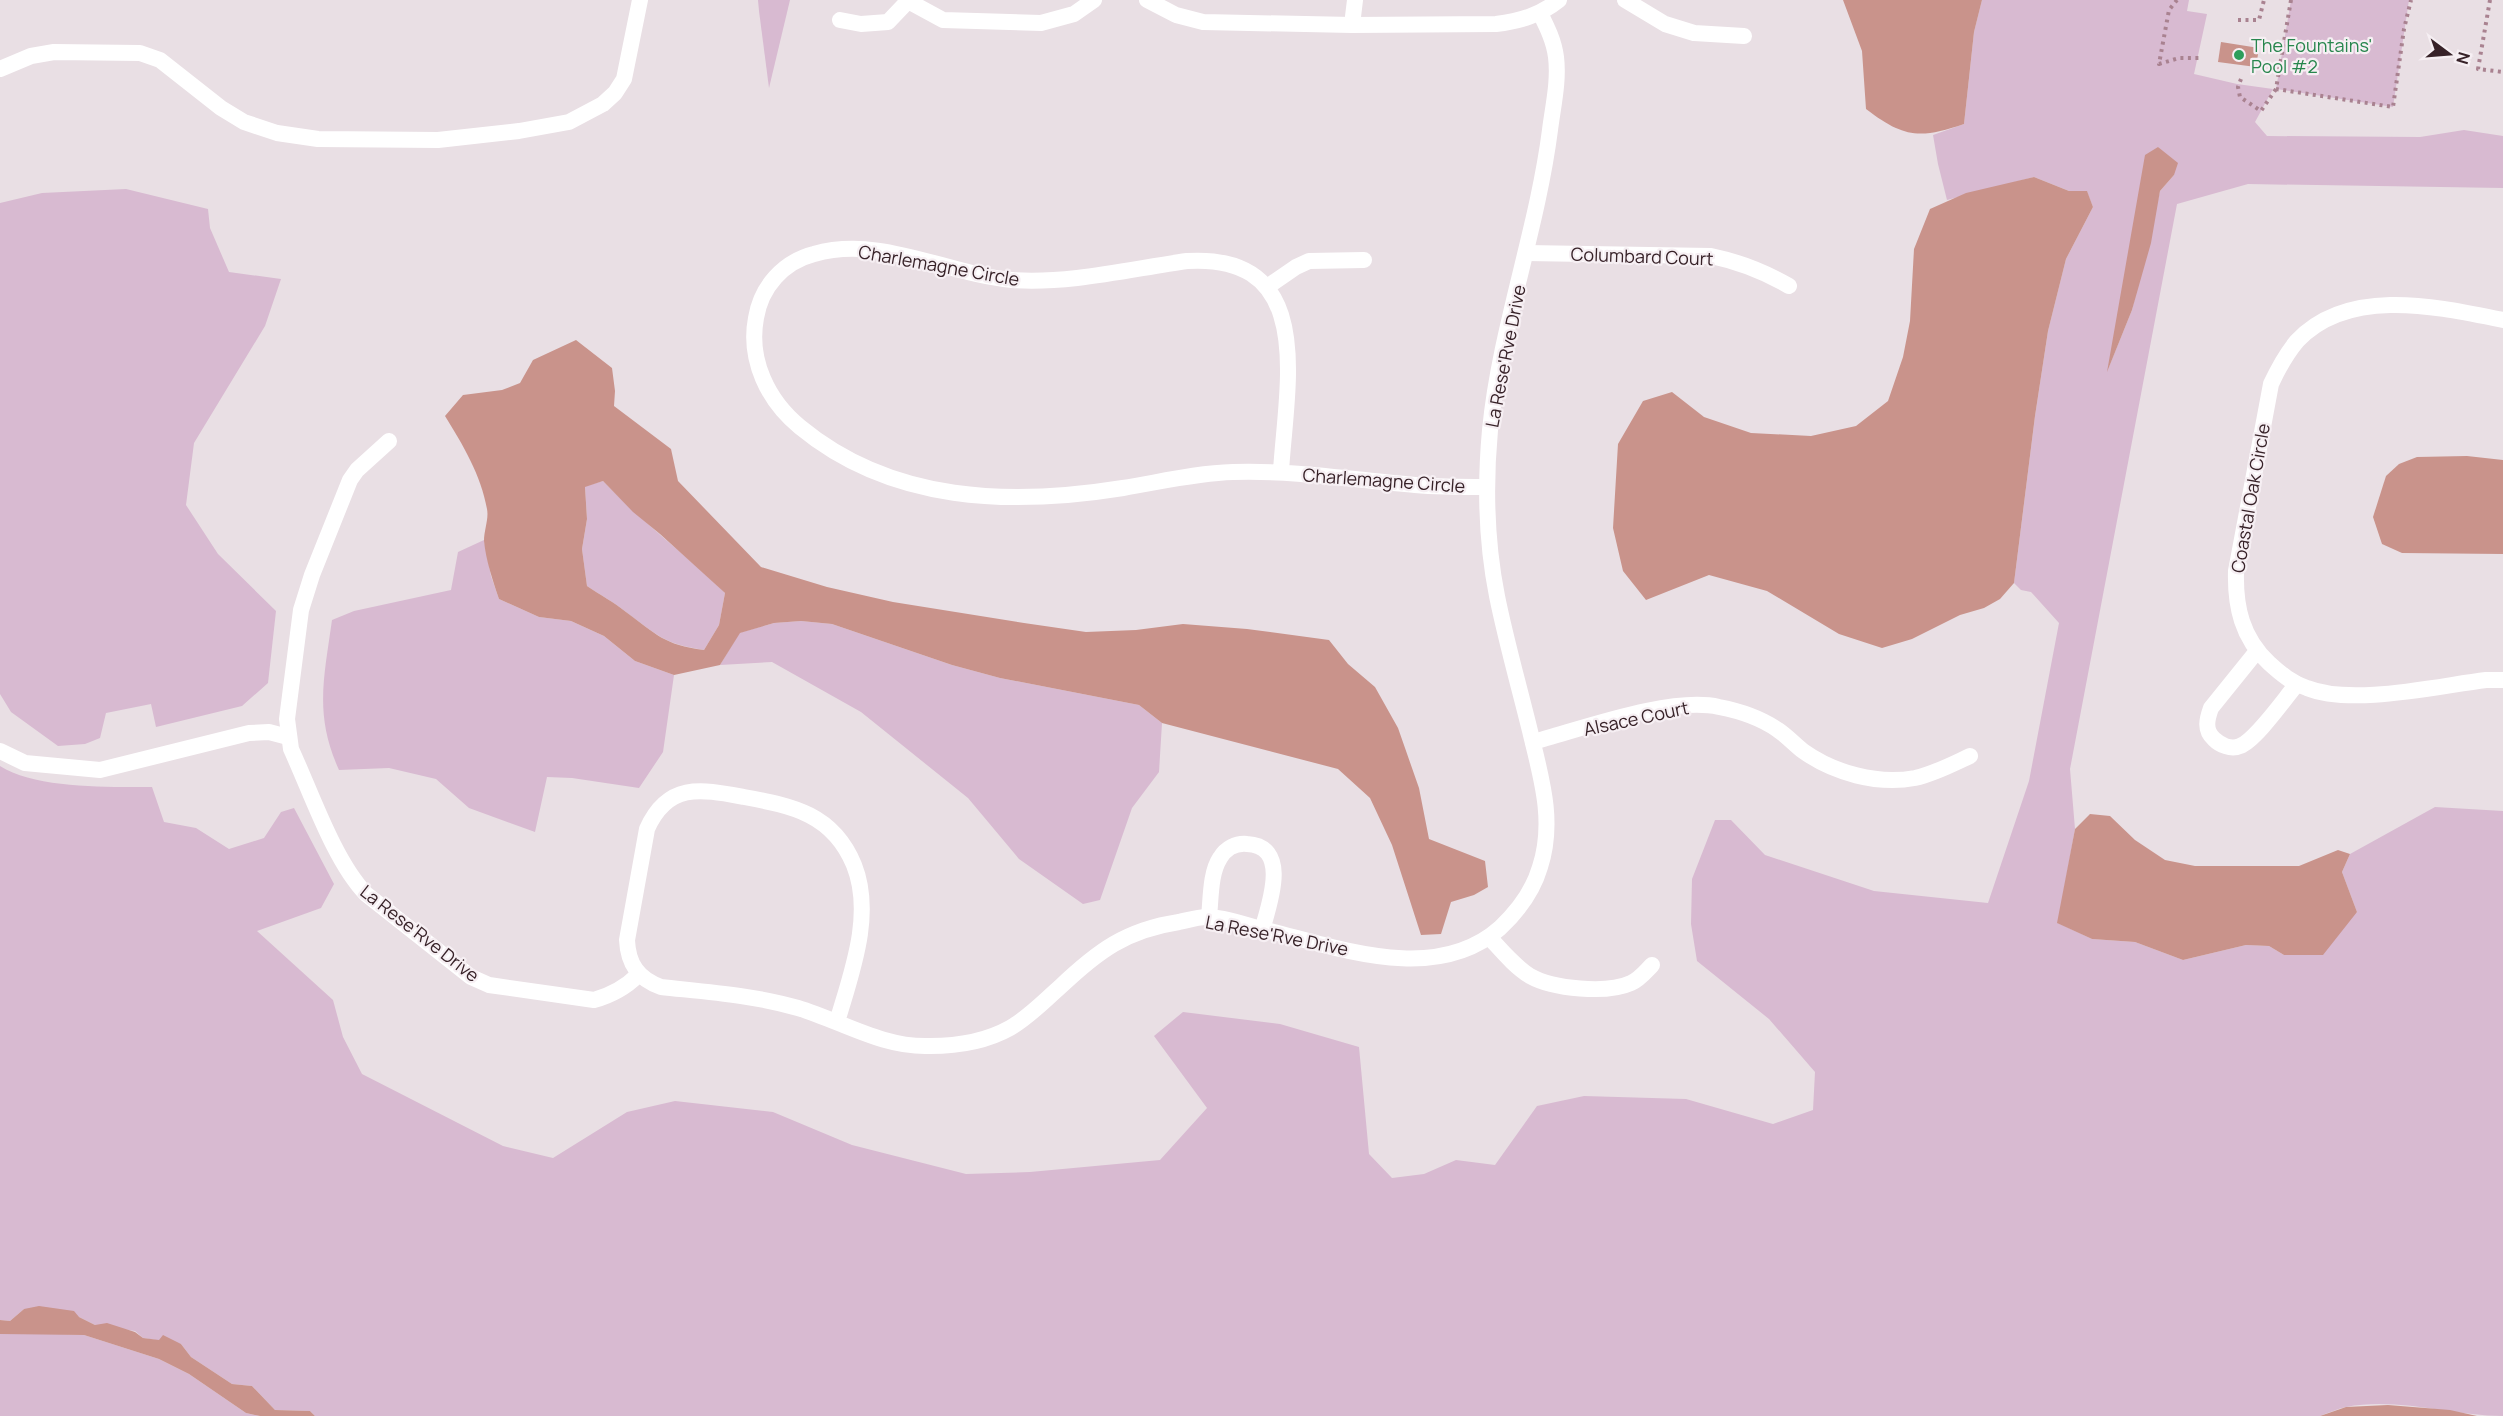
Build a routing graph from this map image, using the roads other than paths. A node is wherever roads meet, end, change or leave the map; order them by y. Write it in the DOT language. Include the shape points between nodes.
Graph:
graph roads {
  1 [pos="640,0"];
  2 [pos="908,0"];
  3 [pos="1094,0"];
  4 [pos="1147,0"];
  5 [pos="1355,0"];
  6 [pos="1559,0"];
  7 [pos="1625,0"];
  8 [pos="1540,14"];
  9 [pos="840,20"];
  10 [pos="1352,25"];
  11 [pos="1744,36"];
  12 [pos="0,69"];
  13 [pos="1526,253"];
  14 [pos="1364,260"];
  15 [pos="1789,286"];
  16 [pos="1268,287"];
  17 [pos="2503,320"];
  18 [pos="389,441"];
  19 [pos="1281,471"];
  20 [pos="1487,487"];
  21 [pos="2257,651"];
  22 [pos="2503,680"];
  23 [pos="2297,684"];
  24 [pos="288,736"];
  25 [pos="1533,742"];
  26 [pos="0,751"];
  27 [pos="1970,756"];
  28 [pos="1209,917"];
  29 [pos="1262,930"];
  30 [pos="1490,937"];
  31 [pos="1652,965"];
  32 [pos="638,975"];
  33 [pos="837,1022"];
  1 -- 12 [label="street" via="624,79 603,104 569,122 438,140 318,139 277,133 244,122 160,60 140,53 54,52 31,56"];
  2 -- 3 [label="street" via="943,20 1041,22 1074,14"];
  2 -- 9 [label="street" via="888,22 861,24"];
  4 -- 10 [label="street" via="1176,15 1203,22"];
  5 -- 10 [label="street"];
  6 -- 8 [label="street"];
  7 -- 11 [label="street" via="1665,24 1694,33"];
  8 -- 10 [label="street" via="1496,24"];
  8 -- 13 [label="street, La Rese'Rve Drive" via="1556,55 1557,77 1548,146"];
  13 -- 15 [label="street, Columbard Court" via="1711,256 1765,272"];
  13 -- 20 [label="street, La Rese'Rve Drive" via="1499,367"];
  14 -- 16 [label="street" via="1309,261"];
  16 -- 19 [label="street, Charlemagne Circle" via="1280,306 1286,327"];
  16 -- 19 [label="street, Charlemagne Circle" via="1232,265 1207,260 1056,280 1014,280 987,277 908,255 839,249 795,260 779,273 764,294 753,336 762,377 794,422 849,461 924,488 983,495 1065,494 1229,472"];
  17 -- 21 [label="street, Coastal Oak Circle" via="2412,306 2378,306 2331,316 2297,341 2271,384 2236,571 2235,594 2240,616"];
  18 -- 24 [label="street, La Rese'Rve Drive" via="350,480 312,575 296,634"];
  19 -- 20 [label="street, Charlemagne Circle" via="1420,486"];
  20 -- 25 [label="street, La Rese'Rve Drive" via="1497,599"];
  21 -- 23 [label="street, Coastal Oak Circle"];
  21 -- 23 [label="street" via="2211,708 2208,731 2212,738 2236,748 2248,742"];
  22 -- 23 [label="street, Coastal Oak Circle" via="2364,696 2336,695"];
  24 -- 26 [label="street" via="249,733 100,770 25,764"];
  24 -- 32 [label="street, La Rese'Rve Drive" via="353,881 471,977 489,985 594,1000 628,985"];
  25 -- 27 [label="street, Alsace Court" via="1686,704 1719,706 1756,717 1820,761 1885,780 1916,778"];
  25 -- 30 [label="street, La Rese'Rve Drive" via="1547,804 1545,848 1529,894"];
  28 -- 29 [label="street, La Rese'Rve Drive"];
  28 -- 29 [label="street" via="1220,858 1236,845 1257,846 1271,859 1274,870"];
  28 -- 33 [label="street, La Rese'Rve Drive" via="1154,925 1125,936 1089,960 1027,1017 977,1042 924,1047 892,1043"];
  29 -- 30 [label="street, La Rese'Rve Drive" via="1388,957 1422,960 1447,956"];
  30 -- 31 [label="street" via="1510,960 1549,985 1624,986"];
  32 -- 33 [label="street, La Rese'Rve Drive" via="661,987 760,998"];
  32 -- 33 [label="street" via="627,953 627,940 654,815 684,793 707,790 788,805 830,828 854,866 861,889 860,931"];
}
